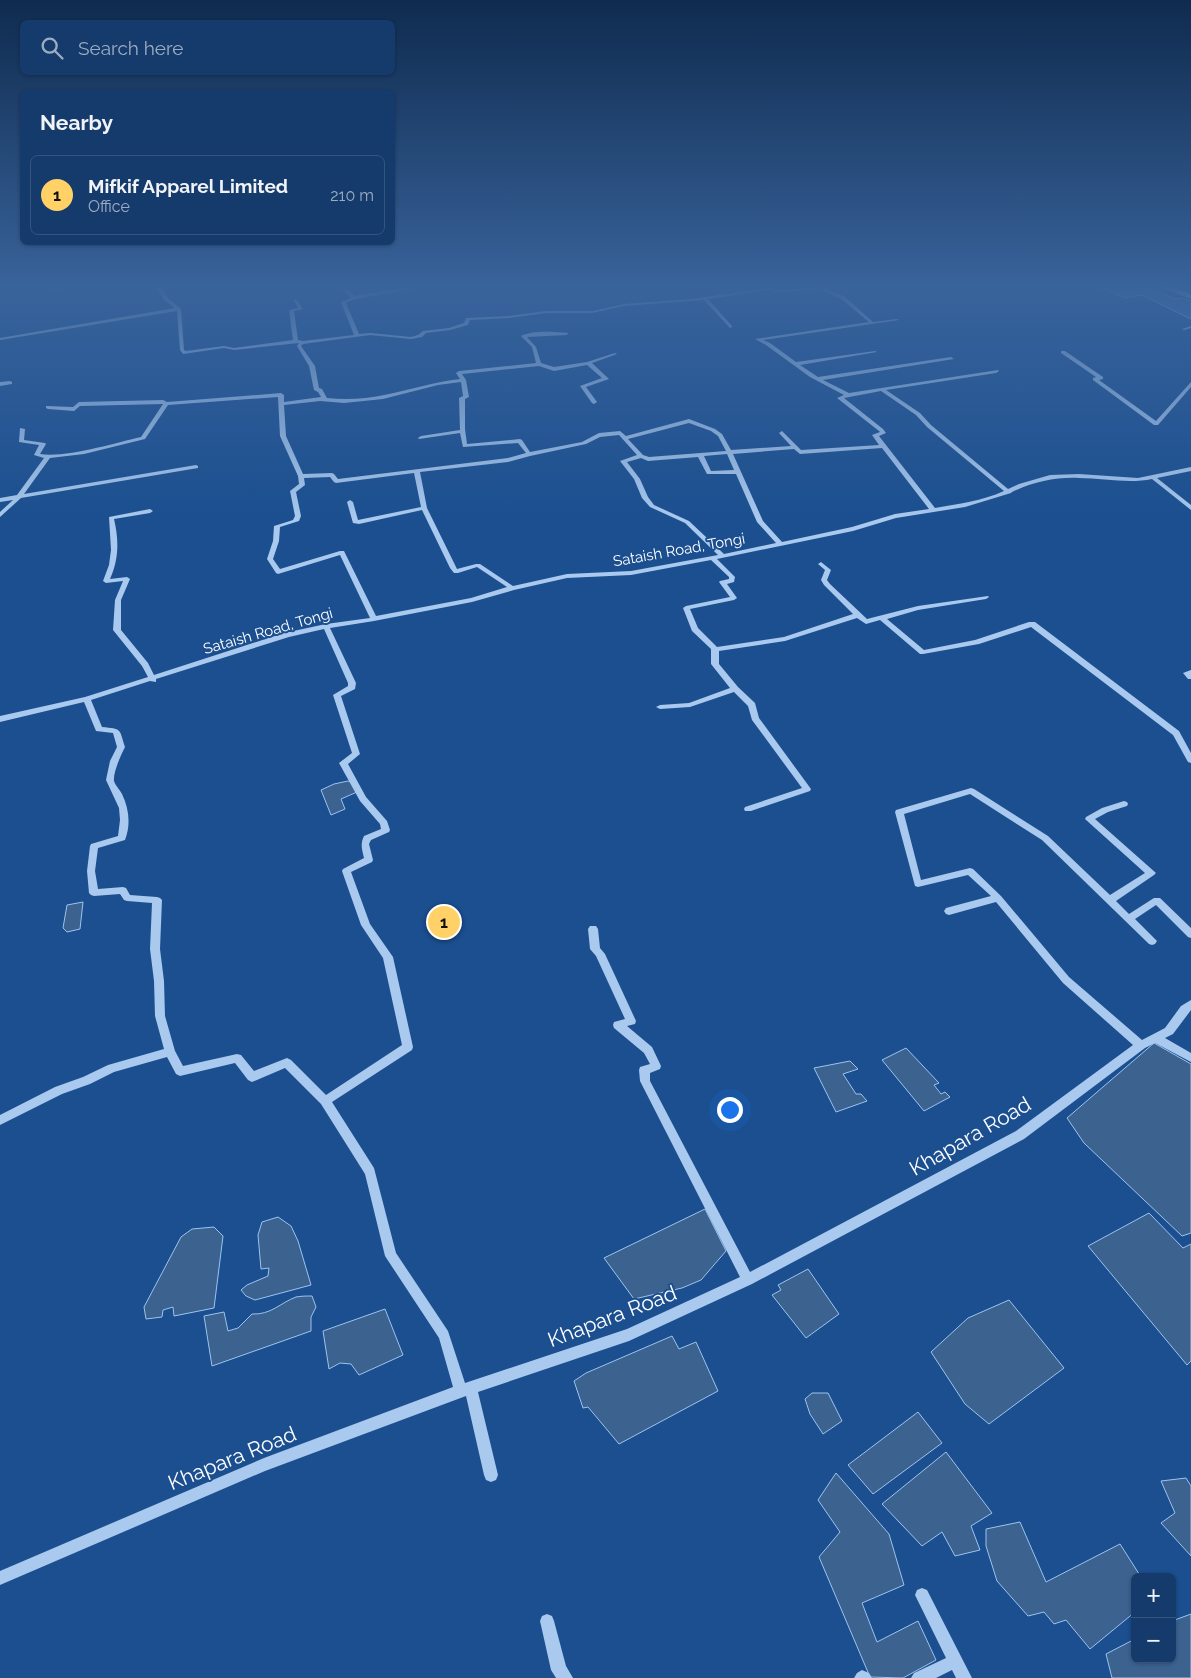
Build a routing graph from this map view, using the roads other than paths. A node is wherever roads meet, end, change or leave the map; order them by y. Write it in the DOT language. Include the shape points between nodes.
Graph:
graph roads {
  1 [pos="310,363"];
  2 [pos="586,363"];
  3 [pos="588,363"];
  4 [pos="800,363"];
  5 [pos="922,363"];
  6 [pos="1080,363"];
  7 [pos="539,364"];
  8 [pos="795,364"];
  9 [pos="996,371"];
  10 [pos="817,379"];
  11 [pos="463,380"];
  12 [pos="10,383"];
  13 [pos="0,384"];
  14 [pos="1191,384"];
  15 [pos="880,389"];
  16 [pos="848,395"];
  17 [pos="326,400"];
  18 [pos="594,402"];
  19 [pos="166,404"];
  20 [pos="281,404"];
  21 [pos="48,407"];
  22 [pos="22,429"];
  23 [pos="461,431"];
  24 [pos="782,433"];
  25 [pos="421,438"];
  26 [pos="624,438"];
  27 [pos="883,446"];
  28 [pos="795,447"];
  29 [pos="729,452"];
  30 [pos="529,454"];
  31 [pos="700,454"];
  32 [pos="641,456"];
  33 [pos="48,457"];
  34 [pos="196,467"];
  35 [pos="1191,469"];
  36 [pos="418,471"];
  37 [pos="738,472"];
  38 [pos="301,476"];
  39 [pos="1154,478"];
  40 [pos="1009,492"];
  41 [pos="18,498"];
  42 [pos="0,500"];
  43 [pos="350,502"];
  44 [pos="424,508"];
  45 [pos="1191,508"];
  46 [pos="933,510"];
  47 [pos="150,511"];
  48 [pos="0,515"];
  49 [pos="779,543"];
  50 [pos="722,555"];
  51 [pos="712,557"];
  52 [pos="821,564"];
  53 [pos="512,588"];
  54 [pos="986,598"];
  55 [pos="858,615"];
  56 [pos="882,618"];
  57 [pos="374,619"];
  58 [pos="326,626"];
  59 [pos="715,649"];
  60 [pos="1191,672"];
  61 [pos="1191,677"];
  62 [pos="153,680"];
  63 [pos="735,689"];
  64 [pos="87,699"];
  65 [pos="660,707"];
  66 [pos="0,719"];
  67 [pos="1191,760"];
  68 [pos="1124,804"];
  69 [pos="748,808"];
  70 [pos="998,898"];
  71 [pos="1109,901"];
  72 [pos="950,911"];
  73 [pos="1130,918"];
  74 [pos="593,929"];
  75 [pos="1191,934"];
  76 [pos="1152,941"];
  77 [pos="1191,1004"];
  78 [pos="1157,1039"];
  79 [pos="1141,1046"];
  80 [pos="170,1052"];
  81 [pos="1191,1058"];
  82 [pos="324,1102"];
  83 [pos="0,1120"];
  84 [pos="748,1280"];
  85 [pos="466,1390"];
  86 [pos="491,1476"];
  87 [pos="0,1578"];
  88 [pos="922,1595"];
  89 [pos="547,1621"];
  90 [pos="956,1660"];
  91 [pos="565,1678"];
  92 [pos="918,1678"];
  93 [pos="964,1678"];
  1 -- 17 [label="street" via="317,390"];
  2 -- 7 [label="street" via="554,369"];
  3 -- 18 [label="street" via="606,379 583,386"];
  4 -- 8 [label="street"];
  5 -- 10 [label="street"];
  6 -- 14 [label="street" via="1101,378 1095,379 1156,424"];
  7 -- 11 [label="street" via="459,373"];
  8 -- 10 [label="street"];
  9 -- 15 [label="street"];
  10 -- 16 [label="street"];
  11 -- 17 [label="street" via="384,396"];
  11 -- 23 [label="street" via="466,397 462,398"];
  12 -- 13 [label="street"];
  15 -- 16 [label="street"];
  15 -- 40 [label="street" via="918,414"];
  16 -- 27 [label="street" via="840,398 881,430 883,433 875,435"];
  17 -- 20 [label="street"];
  19 -- 20 [label="street" via="281,395"];
  19 -- 21 [label="street"];
  19 -- 33 [label="street" via="143,438"];
  20 -- 38 [label="street" via="283,436"];
  22 -- 33 [label="street" via="21,441 43,444 37,455"];
  23 -- 25 [label="street"];
  23 -- 30 [label="street" via="465,438 464,446 520,441"];
  24 -- 28 [label="street"];
  26 -- 29 [label="street" via="690,421 720,435"];
  26 -- 30 [label="street" via="620,433 600,435 584,443"];
  26 -- 32 [label="street"];
  27 -- 28 [label="street" via="800,452"];
  27 -- 46 [label="street"];
  28 -- 29 [label="street"];
  29 -- 31 [label="street"];
  29 -- 37 [label="street"];
  30 -- 36 [label="street" via="508,460"];
  31 -- 32 [label="street" via="648,459"];
  31 -- 37 [label="street" via="709,473"];
  32 -- 50 [label="street" via="623,461 637,479 645,498 652,506 687,522"];
  33 -- 41 [label="street"];
  34 -- 41 [label="street"];
  35 -- 39 [label="street, Sataish Road, Tongi"];
  36 -- 38 [label="street" via="336,481 328,474"];
  36 -- 44 [label="street"];
  37 -- 49 [label="street" via="760,522"];
  38 -- 57 [label="street" via="302,485 293,491 298,516 296,521 277,526 270,559 278,572 342,552"];
  39 -- 40 [label="street, Sataish Road, Tongi" via="1050,477"];
  39 -- 45 [label="street"];
  40 -- 46 [label="street, Sataish Road, Tongi" via="965,505"];
  41 -- 42 [label="street"];
  41 -- 48 [label="street"];
  43 -- 44 [label="street" via="355,522"];
  44 -- 53 [label="street" via="456,572 478,565"];
  46 -- 49 [label="street, Sataish Road, Tongi"];
  47 -- 62 [label="street" via="111,518 116,550 106,581 127,579 118,600 116,630"];
  49 -- 50 [label="street, Sataish Road, Tongi"];
  50 -- 51 [label="street, Sataish Road, Tongi"];
  51 -- 53 [label="street, Sataish Road, Tongi" via="632,574 567,576"];
  51 -- 59 [label="street" via="732,577 732,580 722,582 734,598 686,608 695,629"];
  52 -- 55 [label="street" via="828,570 824,580"];
  53 -- 57 [label="street, Sataish Road, Tongi" via="472,600"];
  54 -- 56 [label="street" via="918,608"];
  55 -- 56 [label="street" via="866,622"];
  55 -- 59 [label="street" via="785,639"];
  56 -- 67 [label="street" via="923,652 976,642 1032,624 1176,733"];
  57 -- 58 [label="street, Sataish Road, Tongi"];
  58 -- 62 [label="street, Sataish Road, Tongi" via="287,635"];
  58 -- 82 [label="street" via="352,683 352,687 337,695 356,754 343,763 363,799 384,823 386,830 367,838 365,844 369,860 346,871 366,925 388,957 408,1047"];
  59 -- 63 [label="street" via="715,664"];
  60 -- 61 [label="street" via="1187,673"];
  62 -- 64 [label="street, Sataish Road, Tongi"];
  63 -- 65 [label="street" via="690,705"];
  63 -- 69 [label="street" via="752,705 755,718 807,789"];
  64 -- 66 [label="street, Sataish Road, Tongi"];
  64 -- 80 [label="street" via="99,729 116,731 121,747 110,780 126,813 122,838 94,846 91,871 94,893 123,890 127,898 157,900 155,949 160,981 160,1016"];
  68 -- 71 [label="street" via="1089,819 1151,873"];
  70 -- 71 [label="street" via="970,871 918,884 899,812 971,791 1045,838"];
  70 -- 72 [label="street"];
  70 -- 79 [label="street" via="1066,980"];
  71 -- 73 [label="street"];
  73 -- 75 [label="street" via="1157,900"];
  73 -- 76 [label="street"];
  74 -- 84 [label="street" via="595,949 631,1021 618,1025 648,1050 656,1066 644,1070 645,1081"];
  77 -- 78 [label="street, Khapara Road" via="1169,1032"];
  78 -- 79 [label="street, Khapara Road"];
  78 -- 81 [label="street"];
  79 -- 84 [label="street, Khapara Road" via="1020,1135"];
  80 -- 82 [label="street" via="180,1071 237,1058 252,1077 287,1063"];
  80 -- 83 [label="street" via="112,1068"];
  82 -- 85 [label="street" via="370,1172 391,1256 444,1335"];
  84 -- 85 [label="street, Khapara Road" via="629,1335"];
  85 -- 86 [label="street"];
  85 -- 87 [label="street, Khapara Road" via="264,1465"];
  88 -- 90 [label="street"];
  89 -- 91 [label="street" via="559,1670"];
  90 -- 92 [label="street"];
  90 -- 93 [label="street"];
}
